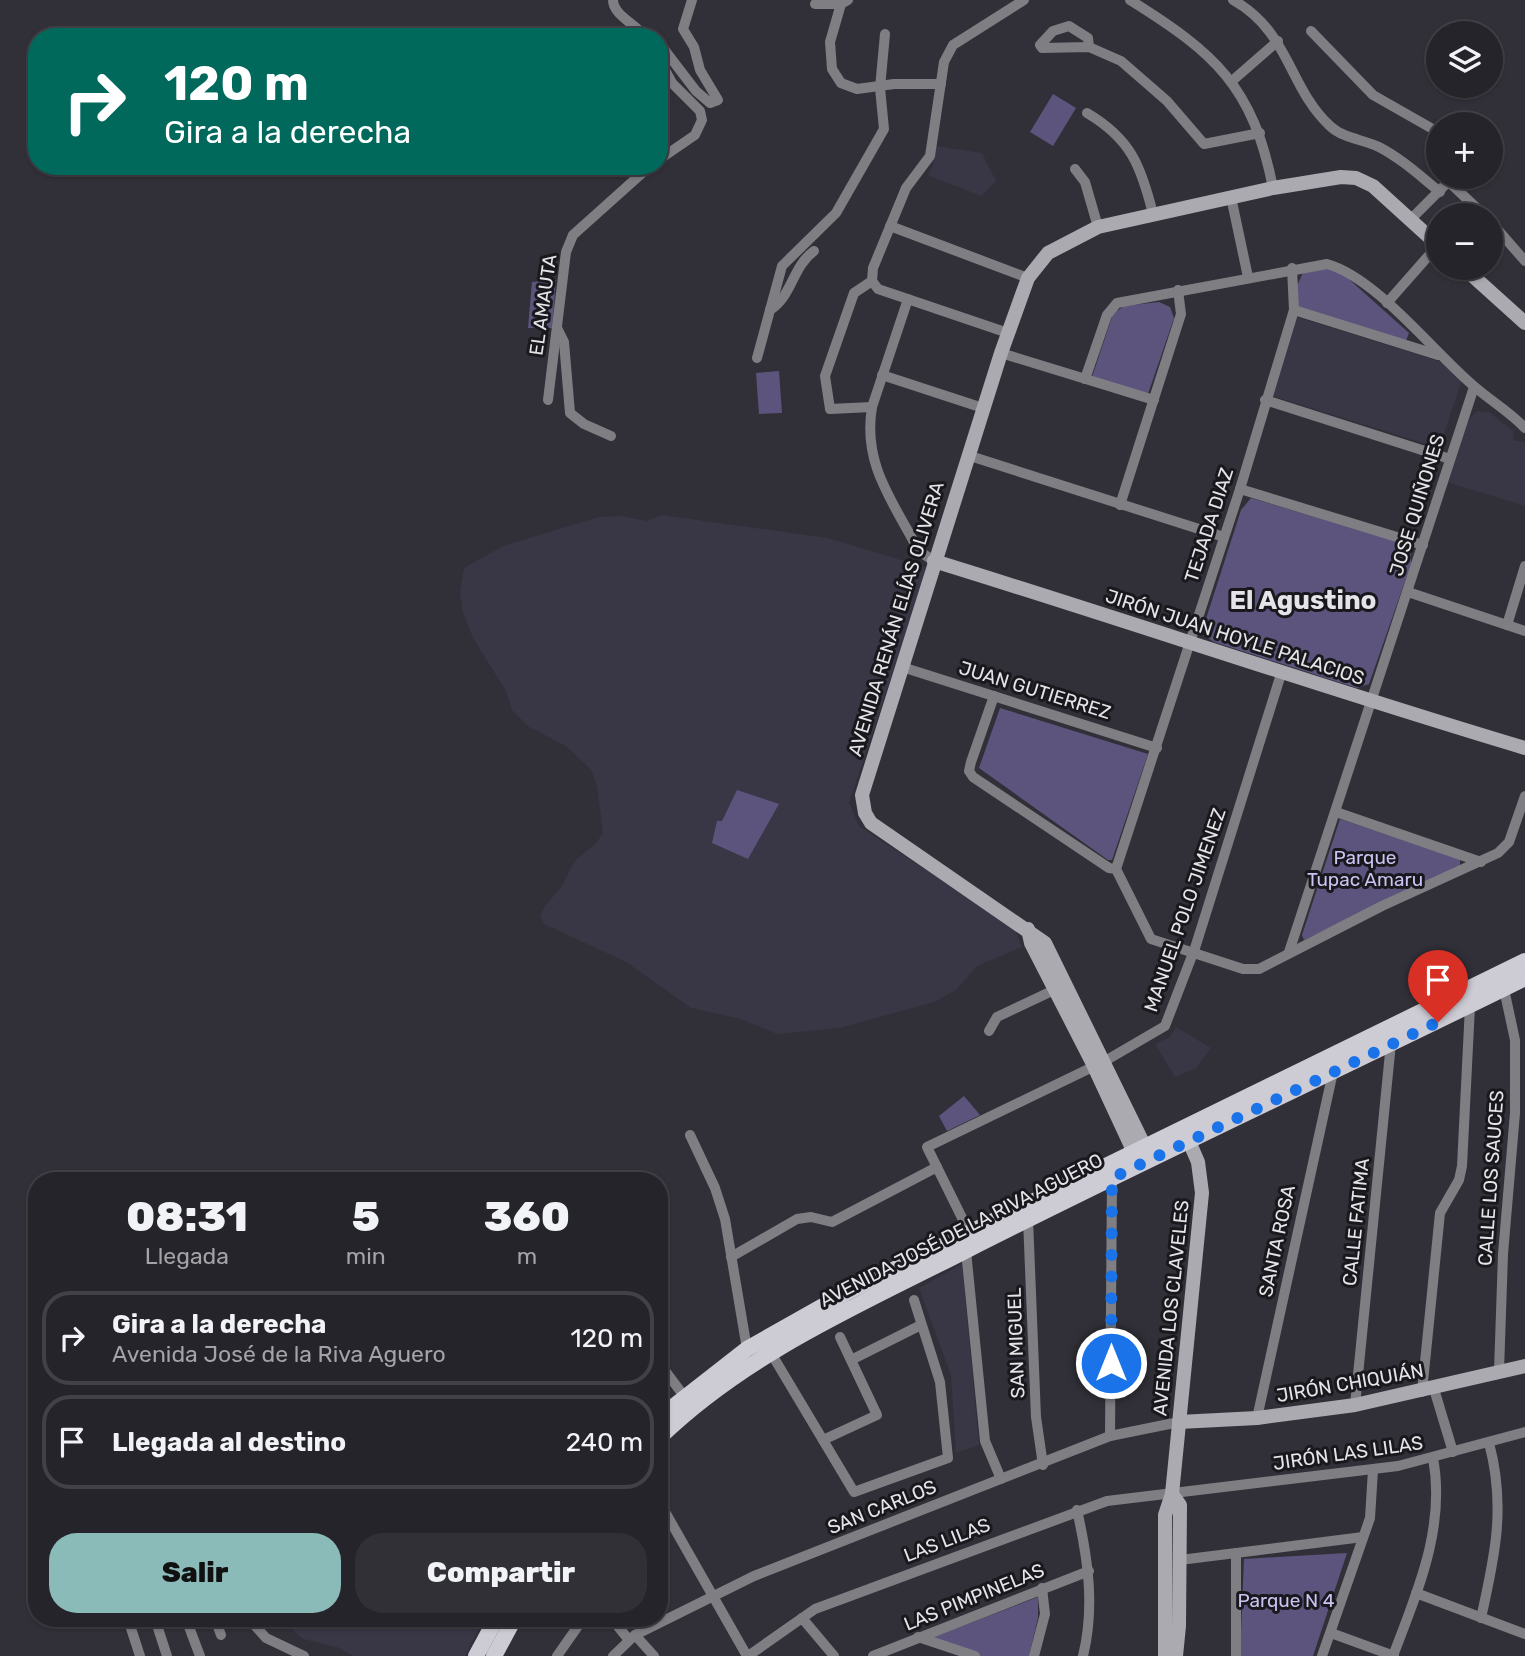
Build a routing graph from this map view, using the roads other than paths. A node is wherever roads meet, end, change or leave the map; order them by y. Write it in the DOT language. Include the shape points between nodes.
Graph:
graph roads {
  1 [pos="613,0"];
  2 [pos="692,0"];
  3 [pos="1024,0"];
  4 [pos="1130,0"];
  5 [pos="1233,0"];
  6 [pos="845,2"];
  7 [pos="815,4"];
  8 [pos="636,28"];
  9 [pos="1311,31"];
  10 [pos="886,34"];
  11 [pos="1278,41"];
  12 [pos="1089,47"];
  13 [pos="668,54"];
  14 [pos="668,76"];
  15 [pos="1232,81"];
  16 [pos="941,84"];
  17 [pos="880,88"];
  18 [pos="1087,113"];
  19 [pos="1426,125"];
  20 [pos="1260,133"];
  21 [pos="668,154"];
  22 [pos="1075,169"];
  23 [pos="640,175"];
  24 [pos="1273,188"];
  25 [pos="1443,189"];
  26 [pos="1460,189"];
  27 [pos="1440,192"];
  28 [pos="1231,197"];
  29 [pos="1473,203"];
  30 [pos="1153,214"];
  31 [pos="1412,218"];
  32 [pos="890,226"];
  33 [pos="1098,227"];
  34 [pos="1426,233"];
  35 [pos="1503,236"];
  36 [pos="814,251"];
  37 [pos="1426,259"];
  38 [pos="1525,261"];
  39 [pos="782,266"];
  40 [pos="1292,268"];
  41 [pos="796,272"];
  42 [pos="1248,277"];
  43 [pos="1028,278"];
  44 [pos="1477,280"];
  45 [pos="872,281"];
  46 [pos="1178,290"];
  47 [pos="908,299"];
  48 [pos="1387,303"];
  49 [pos="770,310"];
  50 [pos="1294,310"];
  51 [pos="1525,323"];
  52 [pos="557,328"];
  53 [pos="1008,333"];
  54 [pos="1001,352"];
  55 [pos="1444,356"];
  56 [pos="757,358"];
  57 [pos="882,375"];
  58 [pos="1085,379"];
  59 [pos="1474,387"];
  60 [pos="548,400"];
  61 [pos="1154,400"];
  62 [pos="1265,400"];
  63 [pos="873,407"];
  64 [pos="983,408"];
  65 [pos="1525,411"];
  66 [pos="1521,424"];
  67 [pos="611,436"];
  68 [pos="967,455"];
  69 [pos="1450,458"];
  70 [pos="1240,489"];
  71 [pos="1120,505"];
  72 [pos="1224,537"];
  73 [pos="1423,545"];
  74 [pos="934,561"];
  75 [pos="1525,566"];
  76 [pos="1408,592"];
  77 [pos="1507,625"];
  78 [pos="1525,631"];
  79 [pos="1191,640"];
  80 [pos="902,667"];
  81 [pos="1282,671"];
  82 [pos="994,696"];
  83 [pos="1371,702"];
  84 [pos="1157,748"];
  85 [pos="1525,748"];
  86 [pos="1525,796"];
  87 [pos="1336,812"];
  88 [pos="1481,862"];
  89 [pos="1116,869"];
  90 [pos="1289,952"];
  91 [pos="1192,954"];
  92 [pos="1525,961"];
  93 [pos="1525,978"];
  94 [pos="1058,989"];
  95 [pos="1504,989"];
  96 [pos="1470,1006"];
  97 [pos="989,1031"];
  98 [pos="1391,1043"];
  99 [pos="1100,1063"];
  100 [pos="1333,1072"];
  101 [pos="690,1135"];
  102 [pos="1187,1135"];
  103 [pos="1143,1156"];
  104 [pos="937,1167"];
  105 [pos="1112,1178"];
  106 [pos="1072,1191"];
  107 [pos="1028,1219"];
  108 [pos="969,1232"];
  109 [pos="966,1251"];
  110 [pos="731,1257"];
  111 [pos="914,1300"];
  112 [pos="921,1325"];
  113 [pos="840,1337"];
  114 [pos="747,1349"];
  115 [pos="771,1353"];
  116 [pos="851,1360"];
  117 [pos="1525,1366"];
  118 [pos="1499,1371"];
  119 [pos="668,1375"];
  120 [pos="1428,1390"];
  121 [pos="684,1396"];
  122 [pos="1355,1405"];
  123 [pos="668,1410"];
  124 [pos="1257,1418"];
  125 [pos="1179,1422"];
  126 [pos="668,1431"];
  127 [pos="1525,1432"];
  128 [pos="1110,1436"];
  129 [pos="823,1440"];
  130 [pos="1489,1443"];
  131 [pos="1453,1452"];
  132 [pos="1433,1458"];
  133 [pos="1043,1465"];
  134 [pos="1373,1470"];
  135 [pos="1001,1479"];
  136 [pos="1172,1494"];
  137 [pos="1077,1510"];
  138 [pos="668,1528"];
  139 [pos="1363,1537"];
  140 [pos="1237,1553"];
  141 [pos="1180,1560"];
  142 [pos="1089,1571"];
  143 [pos="1042,1588"];
  144 [pos="1416,1593"];
  145 [pos="713,1595"];
  146 [pos="668,1618"];
  147 [pos="802,1618"];
  148 [pos="1480,1618"];
  149 [pos="131,1627"];
  150 [pos="158,1627"];
  151 [pos="189,1627"];
  152 [pos="218,1627"];
  153 [pos="257,1627"];
  154 [pos="492,1627"];
  155 [pos="510,1627"];
  156 [pos="577,1627"];
  157 [pos="621,1627"];
  158 [pos="651,1627"];
  159 [pos="1331,1633"];
  160 [pos="1525,1634"];
  161 [pos="221,1635"];
  162 [pos="632,1637"];
  163 [pos="918,1637"];
  164 [pos="140,1656"];
  165 [pos="167,1656"];
  166 [pos="200,1656"];
  167 [pos="304,1656"];
  168 [pos="476,1656"];
  169 [pos="494,1656"];
  170 [pos="557,1656"];
  171 [pos="612,1656"];
  172 [pos="654,1656"];
  173 [pos="748,1656"];
  174 [pos="834,1656"];
  175 [pos="873,1656"];
  176 [pos="975,1656"];
  177 [pos="1034,1656"];
  178 [pos="1083,1656"];
  179 [pos="1165,1656"];
  180 [pos="1176,1656"];
  181 [pos="1236,1656"];
  182 [pos="1322,1656"];
  183 [pos="1393,1656"];
  1 -- 8 [label="street" via="616,11"];
  2 -- 13 [label="street" via="683,29 718,100 710,103 696,91"];
  3 -- 16 [label="street" via="953,45 944,62"];
  4 -- 15 [label="street" via="1203,49"];
  5 -- 11 [label="street" via="1258,18"];
  6 -- 7 [label="street"];
  6 -- 17 [label="street" via="830,42 831,69 841,83 857,89"];
  9 -- 19 [label="street" via="1373,95"];
  10 -- 17 [label="street"];
  11 -- 15 [label="street"];
  11 -- 27 [label="street" via="1308,96 1333,129 1398,158"];
  12 -- 20 [label="street" via="1121,61 1147,82 1199,141 1209,144"];
  14 -- 21 [label="street" via="700,111 702,120 695,135"];
  15 -- 20 [label="street"];
  16 -- 17 [label="street"];
  16 -- 32 [label="street" via="930,156 906,188"];
  17 -- 39 [label="street" via="884,130 836,213"];
  18 -- 30 [label="street" via="1119,134 1133,152"];
  20 -- 24 [label="street"];
  22 -- 33 [label="street" via="1085,182"];
  23 -- 52 [label="street, EL AMAUTA" via="573,235 566,252"];
  24 -- 28 [label="street"];
  24 -- 31 [label="street" via="1356,178"];
  25 -- 27 [label="street"];
  26 -- 29 [label="street"];
  27 -- 31 [label="street"];
  28 -- 30 [label="street"];
  28 -- 42 [label="street"];
  30 -- 33 [label="street"];
  31 -- 34 [label="street"];
  32 -- 43 [label="street"];
  32 -- 45 [label="street"];
  33 -- 43 [label="street, AVENIDA RENÁN ELÍAS OLIVERA" via="1048,253"];
  35 -- 38 [label="street"];
  36 -- 41 [label="street"];
  37 -- 48 [label="street"];
  39 -- 41 [label="street"];
  39 -- 49 [label="street"];
  40 -- 42 [label="street"];
  40 -- 48 [label="street" via="1327,264 1342,268"];
  40 -- 50 [label="street, TEJADA DIAZ"];
  41 -- 49 [label="street" via="786,297"];
  42 -- 46 [label="street"];
  43 -- 53 [label="street, AVENIDA RENÁN ELÍAS OLIVERA"];
  44 -- 51 [label="street"];
  45 -- 47 [label="street" via="878,289"];
  45 -- 63 [label="street" via="854,293 825,376 830,409"];
  46 -- 58 [label="street" via="1113,306"];
  46 -- 61 [label="street" via="1181,314"];
  47 -- 53 [label="street"];
  47 -- 57 [label="street"];
  48 -- 55 [label="street"];
  49 -- 56 [label="street"];
  50 -- 55 [label="street"];
  50 -- 62 [label="street, TEJADA DIAZ"];
  52 -- 60 [label="street, EL AMAUTA"];
  52 -- 67 [label="street" via="564,342 570,413"];
  53 -- 54 [label="street, AVENIDA RENÁN ELÍAS OLIVERA"];
  54 -- 58 [label="street"];
  54 -- 64 [label="street, AVENIDA RENÁN ELÍAS OLIVERA"];
  55 -- 59 [label="street"];
  57 -- 63 [label="street"];
  57 -- 64 [label="street"];
  58 -- 61 [label="street"];
  59 -- 66 [label="street"];
  59 -- 69 [label="street, JOSE QUIÑONES"];
  61 -- 71 [label="street"];
  62 -- 69 [label="street"];
  62 -- 70 [label="street, TEJADA DIAZ"];
  63 -- 74 [label="street" via="870,423 876,470 914,542"];
  64 -- 68 [label="street, AVENIDA RENÁN ELÍAS OLIVERA"];
  65 -- 66 [label="street"];
  68 -- 71 [label="street"];
  68 -- 74 [label="street, AVENIDA RENÁN ELÍAS OLIVERA"];
  69 -- 73 [label="street, JOSE QUIÑONES"];
  70 -- 72 [label="street, TEJADA DIAZ"];
  70 -- 73 [label="street"];
  71 -- 72 [label="street"];
  72 -- 79 [label="street, TEJADA DIAZ"];
  73 -- 76 [label="street, JOSE QUIÑONES"];
  74 -- 79 [label="street, JIRÓN JUAN HOYLE PALACIOS"];
  74 -- 80 [label="street, AVENIDA RENÁN ELÍAS OLIVERA"];
  75 -- 77 [label="street"];
  76 -- 77 [label="street"];
  76 -- 83 [label="street, JOSE QUIÑONES"];
  77 -- 78 [label="street"];
  79 -- 81 [label="street, JIRÓN JUAN HOYLE PALACIOS"];
  79 -- 84 [label="street, TEJADA DIAZ"];
  80 -- 82 [label="street, JUAN GUTIERREZ"];
  80 -- 94 [label="street, AVENIDA RENÁN ELÍAS OLIVERA" via="862,794 865,814 871,823 1045,943"];
  81 -- 83 [label="street, JIRÓN JUAN HOYLE PALACIOS"];
  81 -- 91 [label="street, MANUEL POLO JIMENEZ"];
  82 -- 84 [label="street, JUAN GUTIERREZ"];
  82 -- 89 [label="street" via="971,762 973,777"];
  83 -- 85 [label="street, JIRÓN JUAN HOYLE PALACIOS"];
  83 -- 87 [label="street, JOSE QUIÑONES"];
  84 -- 89 [label="street, TEJADA DIAZ"];
  86 -- 88 [label="street" via="1509,842"];
  87 -- 88 [label="street"];
  87 -- 90 [label="street, JOSE QUIÑONES"];
  88 -- 90 [label="street"];
  89 -- 91 [label="street" via="1147,935"];
  90 -- 91 [label="street" via="1251,970"];
  91 -- 99 [label="street, MANUEL POLO JIMENEZ" via="1166,1026"];
  92 -- 102 [label="main road, AVENIDA JOSÉ DE LA RIVA AGUERO"];
  93 -- 95 [label="main road, AVENIDA JOSÉ DE LA RIVA AGUERO"];
  94 -- 97 [label="street" via="997,1017"];
  94 -- 99 [label="street, AVENIDA RENÁN ELÍAS OLIVERA"];
  95 -- 96 [label="main road, AVENIDA JOSÉ DE LA RIVA AGUERO"];
  95 -- 118 [label="street, CALLE LOS SAUCES" via="1515,1040 1515,1113"];
  96 -- 98 [label="main road, AVENIDA JOSÉ DE LA RIVA AGUERO"];
  96 -- 120 [label="street" via="1462,1166 1440,1213"];
  98 -- 100 [label="main road, AVENIDA JOSÉ DE LA RIVA AGUERO"];
  98 -- 122 [label="street, CALLE FATIMA"];
  99 -- 103 [label="street, AVENIDA RENÁN ELÍAS OLIVERA"];
  99 -- 104 [label="street, MANUEL POLO JIMENEZ" via="927,1147"];
  100 -- 102 [label="main road, AVENIDA JOSÉ DE LA RIVA AGUERO"];
  100 -- 124 [label="street, SANTA ROSA"];
  101 -- 110 [label="street" via="715,1188"];
  102 -- 103 [label="main road, AVENIDA JOSÉ DE LA RIVA AGUERO"];
  102 -- 125 [label="street, AVENIDA LOS CLAVELES" via="1199,1162 1202,1193"];
  103 -- 105 [label="main road, AVENIDA JOSÉ DE LA RIVA AGUERO"];
  103 -- 106 [label="main road, AVENIDA JOSÉ DE LA RIVA AGUERO"];
  104 -- 108 [label="street"];
  104 -- 110 [label="street" via="832,1222 811,1217 784,1224"];
  105 -- 106 [label="main road, AVENIDA JOSÉ DE LA RIVA AGUERO"];
  105 -- 128 [label="street"];
  106 -- 107 [label="main road, AVENIDA JOSÉ DE LA RIVA AGUERO"];
  106 -- 108 [label="main road, AVENIDA JOSÉ DE LA RIVA AGUERO"];
  107 -- 109 [label="main road, AVENIDA JOSÉ DE LA RIVA AGUERO"];
  107 -- 133 [label="street, SAN MIGUEL" via="1036,1417"];
  108 -- 114 [label="main road, AVENIDA JOSÉ DE LA RIVA AGUERO"];
  109 -- 115 [label="main road, AVENIDA JOSÉ DE LA RIVA AGUERO"];
  109 -- 135 [label="street" via="985,1441"];
  110 -- 114 [label="street"];
  111 -- 112 [label="street"];
  112 -- 116 [label="street"];
  112 -- 129 [label="street" via="940,1382 948,1458 854,1492"];
  113 -- 116 [label="street"];
  114 -- 121 [label="main road, AVENIDA JOSÉ DE LA RIVA AGUERO"];
  115 -- 126 [label="main road, AVENIDA JOSÉ DE LA RIVA AGUERO"];
  115 -- 129 [label="street"];
  116 -- 129 [label="street" via="877,1415"];
  117 -- 118 [label="street, JIRÓN CHIQUIÁN"];
  118 -- 120 [label="street, JIRÓN CHIQUIÁN"];
  119 -- 121 [label="street"];
  120 -- 122 [label="street, JIRÓN CHIQUIÁN"];
  120 -- 131 [label="street"];
  121 -- 123 [label="main road, AVENIDA JOSÉ DE LA RIVA AGUERO"];
  122 -- 124 [label="street, JIRÓN CHIQUIÁN"];
  124 -- 125 [label="street, JIRÓN CHIQUIÁN"];
  125 -- 128 [label="street, SAN CARLOS"];
  125 -- 136 [label="street, AVENIDA LOS CLAVELES"];
  127 -- 130 [label="street, JIRÓN LAS LILAS"];
  128 -- 133 [label="street, SAN CARLOS"];
  130 -- 131 [label="street, JIRÓN LAS LILAS"];
  130 -- 148 [label="street" via="1500,1507 1494,1561"];
  131 -- 132 [label="street, JIRÓN LAS LILAS"];
  132 -- 134 [label="street, JIRÓN LAS LILAS"];
  132 -- 144 [label="street" via="1436,1523"];
  133 -- 135 [label="street, SAN CARLOS"];
  134 -- 136 [label="street, JIRÓN LAS LILAS"];
  134 -- 139 [label="street" via="1370,1518"];
  135 -- 145 [label="street, SAN CARLOS"];
  136 -- 137 [label="street, LAS LILAS" via="1107,1501"];
  136 -- 141 [label="street, AVENIDA LOS CLAVELES" via="1180,1505"];
  136 -- 179 [label="street, AVENIDA LOS CLAVELES" via="1165,1515"];
  137 -- 142 [label="street"];
  137 -- 147 [label="street, LAS LILAS"];
  138 -- 145 [label="street"];
  139 -- 140 [label="street"];
  139 -- 159 [label="street"];
  140 -- 141 [label="street"];
  140 -- 181 [label="street"];
  141 -- 180 [label="street, AVENIDA LOS CLAVELES"];
  142 -- 143 [label="street, LAS PIMPINELAS"];
  142 -- 178 [label="street"];
  143 -- 163 [label="street, LAS PIMPINELAS"];
  143 -- 177 [label="street" via="1045,1614"];
  144 -- 148 [label="street"];
  144 -- 183 [label="street"];
  145 -- 146 [label="street, SAN CARLOS"];
  145 -- 173 [label="street"];
  147 -- 173 [label="street, LAS LILAS"];
  147 -- 174 [label="street"];
  148 -- 160 [label="street"];
  149 -- 164 [label="street"];
  150 -- 165 [label="street"];
  151 -- 166 [label="street"];
  152 -- 161 [label="street"];
  153 -- 167 [label="street" via="267,1638"];
  154 -- 168 [label="main road"];
  155 -- 169 [label="main road"];
  156 -- 170 [label="street"];
  157 -- 162 [label="street"];
  158 -- 162 [label="street, SAN CARLOS"];
  159 -- 182 [label="street"];
  159 -- 183 [label="street"];
  162 -- 171 [label="street, SAN CARLOS"];
  162 -- 172 [label="street"];
  163 -- 175 [label="street, LAS PIMPINELAS"];
  163 -- 176 [label="street"];
}
